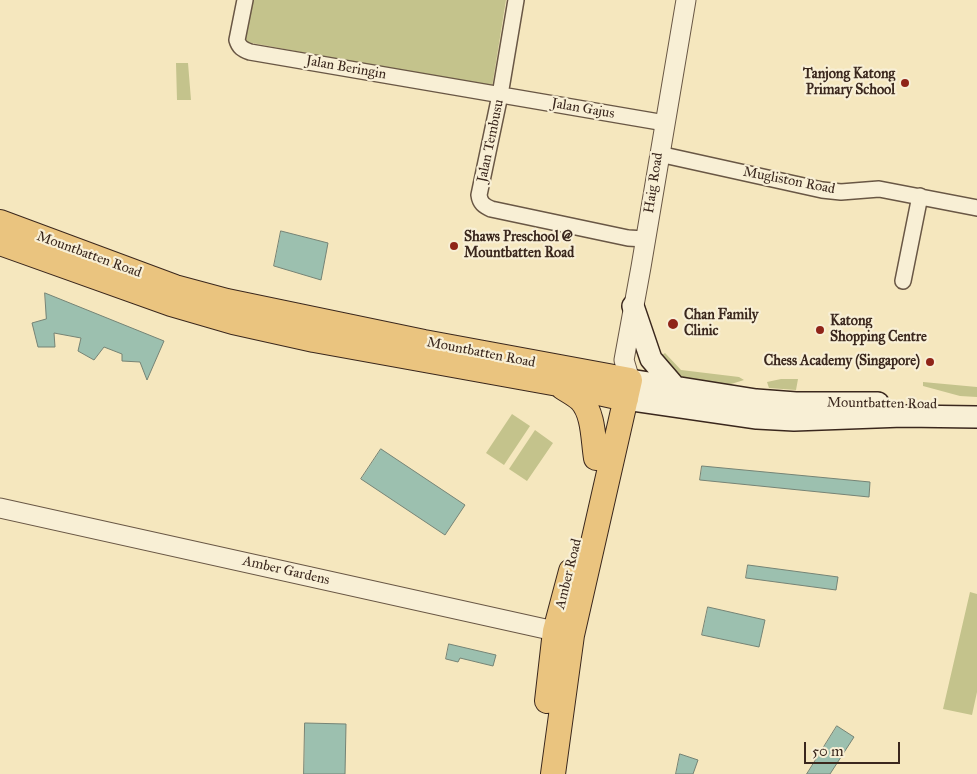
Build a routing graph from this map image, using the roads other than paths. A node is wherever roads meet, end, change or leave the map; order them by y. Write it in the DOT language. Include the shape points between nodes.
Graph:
graph roads {
  1 [pos="244,0"];
  2 [pos="516,0"];
  3 [pos="686,0"];
  4 [pos="500,95"];
  5 [pos="665,123"];
  6 [pos="659,154"];
  7 [pos="920,196"];
  8 [pos="977,208"];
  9 [pos="0,222"];
  10 [pos="645,239"];
  11 [pos="0,242"];
  12 [pos="903,281"];
  13 [pos="633,306"];
  14 [pos="558,384"];
  15 [pos="623,384"];
  16 [pos="676,388"];
  17 [pos="977,406"];
  18 [pos="977,417"];
  19 [pos="596,458"];
  20 [pos="0,508"];
  21 [pos="563,633"];
  22 [pos="538,774"];
  23 [pos="553,774"];
  1 -- 4 [label="street, Jalan Beringin" via="237,40 243,50"];
  2 -- 4 [label="street, Jalan Tembusu"];
  3 -- 5 [label="street, Haig Road"];
  4 -- 5 [label="street, Jalan Gajus"];
  4 -- 10 [label="street, Jalan Tembusu" via="479,196 482,204 491,209"];
  5 -- 6 [label="street, Haig Road"];
  6 -- 7 [label="street, Mugliston Road" via="822,190 879,189"];
  6 -- 10 [label="street, Haig Road"];
  7 -- 8 [label="street, Mugliston Road"];
  7 -- 12 [label="street"];
  9 -- 15 [label="main road, Mountbatten Road" via="175,287 227,301"];
  10 -- 13 [label="street, Haig Road"];
  11 -- 14 [label="main road, Mountbatten Road" via="171,304 233,322 314,340"];
  13 -- 15 [label="street, Haig Road"];
  13 -- 16 [label="main road" via="651,359"];
  14 -- 15 [label="main road, Mountbatten Road"];
  14 -- 19 [label="main road" via="581,399 586,407"];
  15 -- 16 [label="main road, Mountbatten Road"];
  15 -- 18 [label="main road, Mountbatten Road" via="757,418"];
  15 -- 19 [label="main road, Amber Road"];
  15 -- 21 [label="main road, Amber Road"];
  16 -- 17 [label="main road, Mountbatten Road" via="796,403"];
  19 -- 21 [label="main road, Amber Road"];
  20 -- 21 [label="street, Amber Gardens"];
  21 -- 22 [label="main road, Amber Road"];
  21 -- 23 [label="main road, Amber Road"];
}
